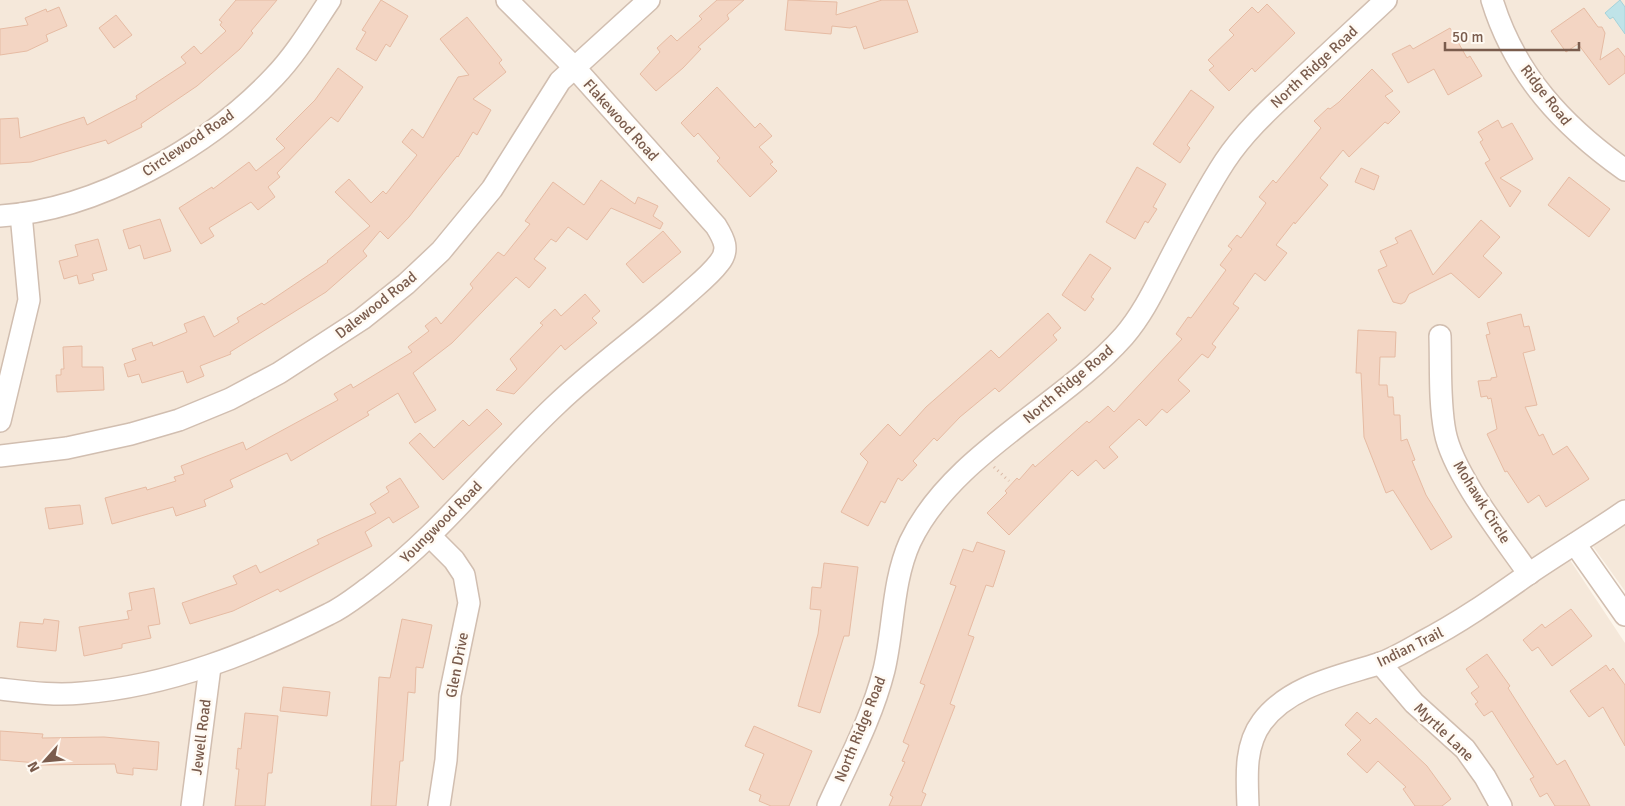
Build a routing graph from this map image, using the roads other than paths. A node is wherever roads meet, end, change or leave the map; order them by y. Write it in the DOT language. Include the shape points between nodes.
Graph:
graph roads {
  1 [pos="330,0"];
  2 [pos="507,0"];
  3 [pos="649,0"];
  4 [pos="1386,0"];
  5 [pos="1492,0"];
  6 [pos="574,67"];
  7 [pos="1625,170"];
  8 [pos="21,214"];
  9 [pos="0,216"];
  10 [pos="726,246"];
  11 [pos="1440,336"];
  12 [pos="0,421"];
  13 [pos="0,456"];
  14 [pos="1625,511"];
  15 [pos="431,537"];
  16 [pos="1575,544"];
  17 [pos="1529,574"];
  18 [pos="1625,615"];
  19 [pos="1380,663"];
  20 [pos="210,667"];
  21 [pos="0,689"];
  22 [pos="192,806"];
  23 [pos="438,806"];
  24 [pos="828,806"];
  25 [pos="1248,806"];
  26 [pos="1501,806"];
  1 -- 8 [label="street, Circlewood Road" via="274,77 203,136 129,181 69,203"];
  2 -- 6 [label="street, Flakewood Road"];
  3 -- 6 [label="street, Dalewood Road"];
  4 -- 24 [label="street, North Ridge Road" via="1240,140 1202,199 1146,305 1124,336 1094,366 963,473 926,515 905,557 884,670 870,712"];
  5 -- 7 [label="street, Ridge Road" via="1513,50 1537,89 1578,135"];
  6 -- 10 [label="street, Flakewood Road" via="716,226"];
  6 -- 13 [label="street, Dalewood Road" via="560,81 492,190 441,251 406,284 337,337 265,381 179,420 67,448"];
  8 -- 9 [label="street, Circlewood Road"];
  8 -- 12 [label="street" via="29,300"];
  10 -- 15 [label="street, Youngwood Road" via="719,263 672,308 557,404"];
  11 -- 17 [label="street, Mohawk Circle" via="1442,413 1448,445 1466,481"];
  14 -- 16 [label="street, Indian Trail"];
  15 -- 20 [label="street, Youngwood Road" via="402,563 337,610"];
  15 -- 23 [label="street, Glen Drive" via="464,575 469,603 450,695 446,760"];
  16 -- 17 [label="street, Indian Trail"];
  16 -- 18 [label="street"];
  17 -- 19 [label="street, Indian Trail" via="1468,616"];
  19 -- 25 [label="street, Indian Trail" via="1318,683 1296,693 1271,712 1261,723 1251,745 1247,764"];
  19 -- 26 [label="street, Myrtle Lane" via="1414,703 1465,749"];
  20 -- 21 [label="street, Youngwood Road" via="82,693"];
  20 -- 22 [label="street, Jewell Road"];
}
